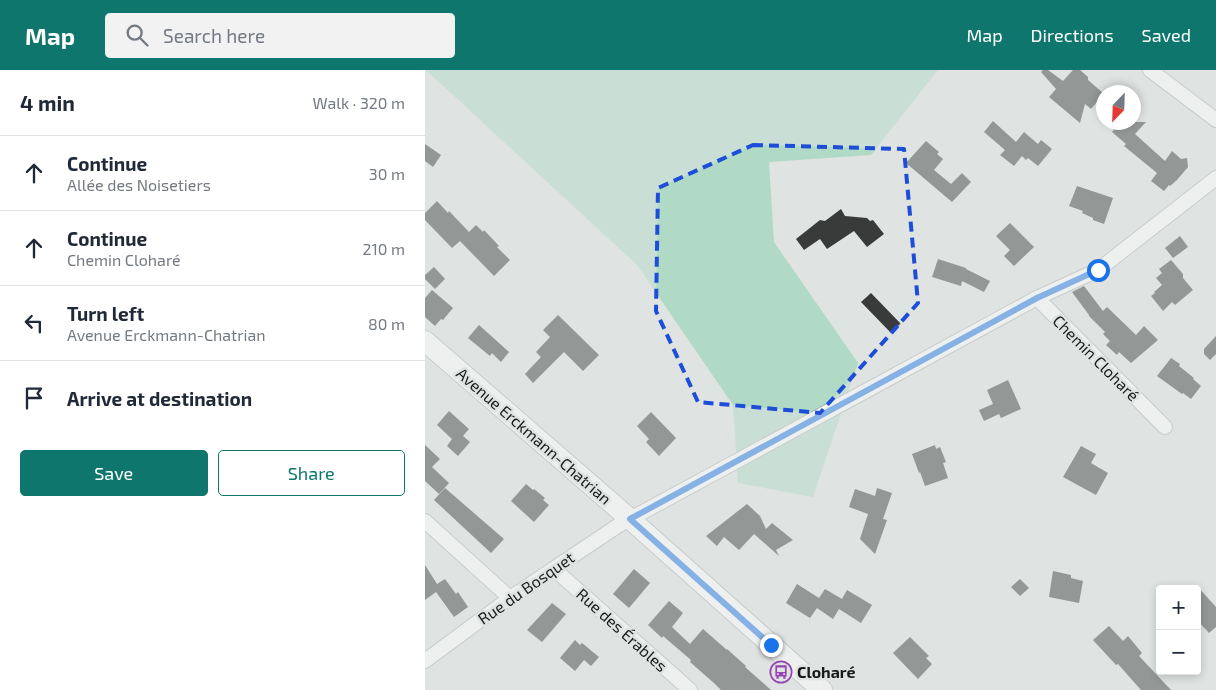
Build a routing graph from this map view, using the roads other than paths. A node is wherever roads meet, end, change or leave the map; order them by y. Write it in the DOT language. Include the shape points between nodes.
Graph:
graph roads {
  1 [pos="1150,70"];
  2 [pos="1216,120"];
  3 [pos="1216,178"];
  4 [pos="1037,298"];
  5 [pos="425,342"];
  6 [pos="1165,427"];
  7 [pos="630,519"];
  8 [pos="425,521"];
  9 [pos="554,569"];
  10 [pos="510,598"];
  11 [pos="425,661"];
  12 [pos="691,690"];
  13 [pos="822,690"];
  1 -- 2 [label="street"];
  3 -- 4 [label="street" via="1098,270"];
  4 -- 6 [label="street, Chemin Cloharé"];
  4 -- 7 [label="street"];
  5 -- 7 [label="street, Avenue Erckmann-Chatrian"];
  7 -- 9 [label="street, Rue du Bosquet"];
  7 -- 13 [label="street, Avenue Erckmann-Chatrian"];
  8 -- 10 [label="street"];
  9 -- 10 [label="street, Rue du Bosquet"];
  9 -- 12 [label="street, Rue des Érables"];
  10 -- 11 [label="street, Rue du Bosquet"];
}
